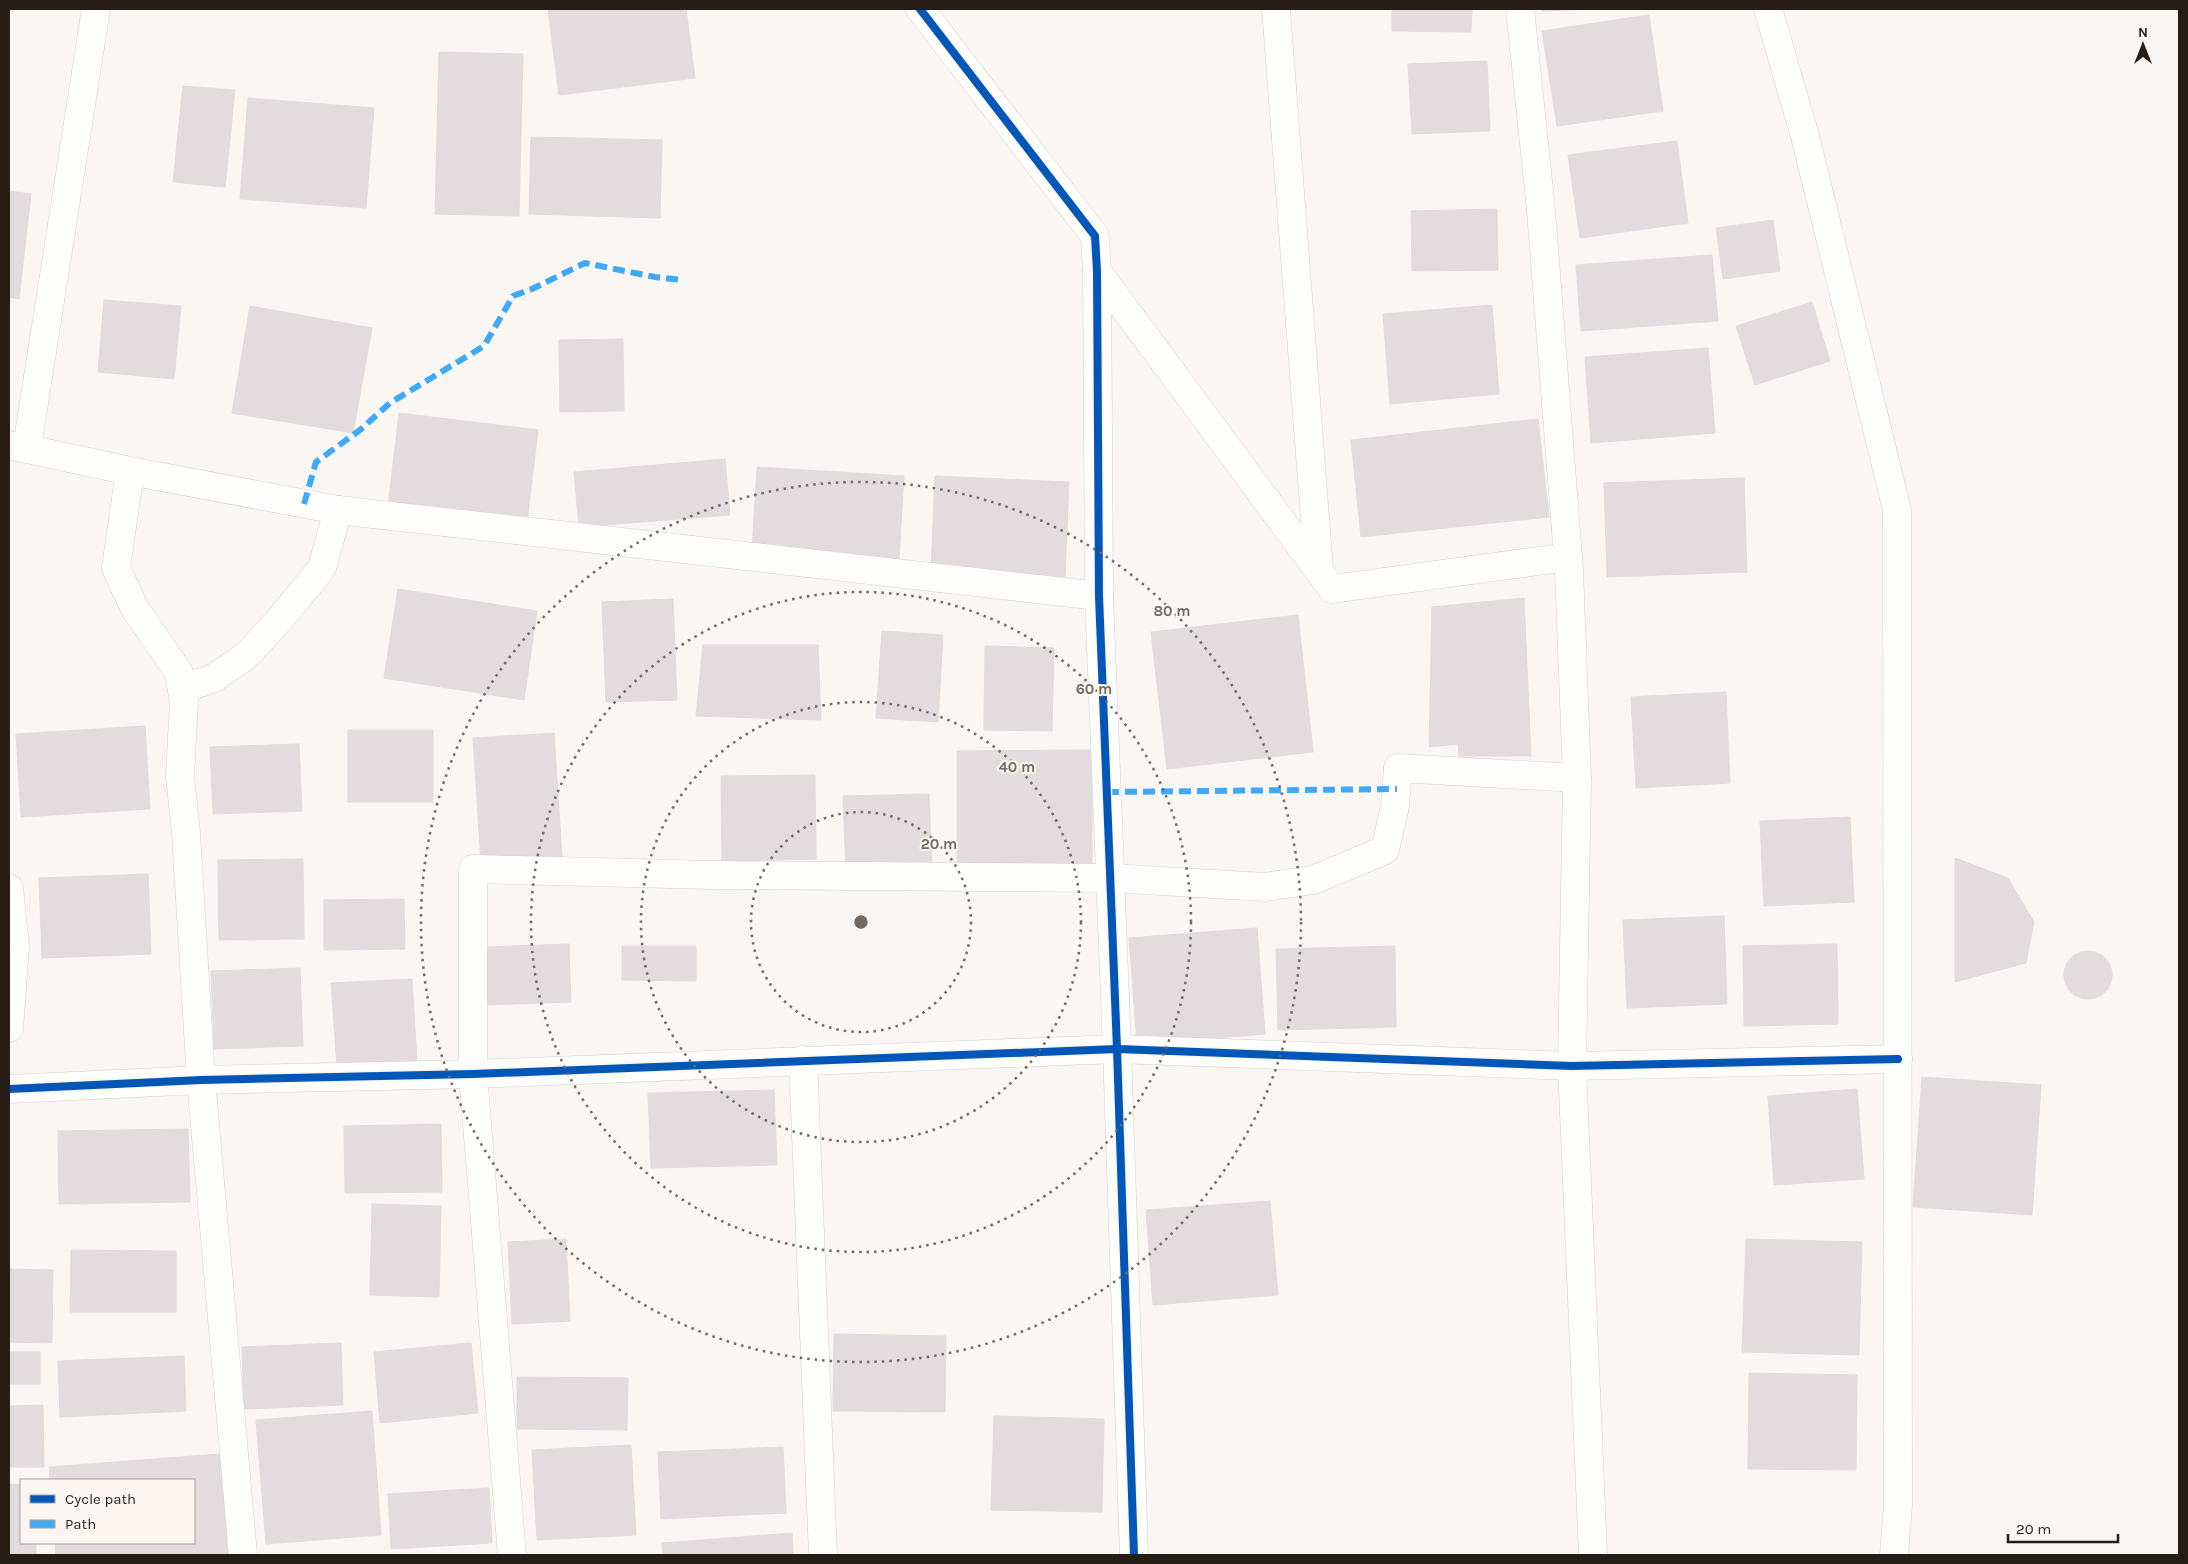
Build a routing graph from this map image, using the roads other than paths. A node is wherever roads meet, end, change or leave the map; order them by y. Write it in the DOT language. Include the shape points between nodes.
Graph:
graph roads {
  1 [pos="96,9"];
  2 [pos="920,9"];
  3 [pos="1276,9"];
  4 [pos="1520,9"];
  5 [pos="1768,9"];
  6 [pos="1097,271"];
  7 [pos="18,446"];
  8 [pos="130,471"];
  9 [pos="338,510"];
  10 [pos="1568,557"];
  11 [pos="1319,571"];
  12 [pos="1099,596"];
  13 [pos="182,689"];
  14 [pos="1577,778"];
  15 [pos="1110,878"];
  16 [pos="9,888"];
  17 [pos="9,1028"];
  18 [pos="1117,1049"];
  19 [pos="1898,1059"];
  20 [pos="804,1060"];
  21 [pos="1572,1066"];
  22 [pos="473,1074"];
  23 [pos="200,1080"];
  24 [pos="9,1089"];
  25 [pos="243,1555"];
  26 [pos="512,1555"];
  27 [pos="823,1555"];
  28 [pos="1134,1555"];
  29 [pos="1593,1555"];
  30 [pos="1894,1555"];
  1 -- 7 [label="street"];
  2 -- 6 [label="street" via="1095,236"];
  3 -- 11 [label="street"];
  4 -- 10 [label="street" via="1541,210"];
  5 -- 19 [label="street" via="1805,136 1897,510"];
  6 -- 11 [label="street"];
  6 -- 12 [label="street"];
  7 -- 8 [label="street"];
  8 -- 9 [label="street"];
  8 -- 13 [label="street" via="116,568 134,607 179,673"];
  9 -- 12 [label="street"];
  9 -- 13 [label="street" via="322,568 281,618 247,655 214,678"];
  10 -- 11 [label="street" via="1332,589"];
  10 -- 14 [label="street"];
  12 -- 15 [label="street"];
  13 -- 23 [label="street" via="180,776"];
  14 -- 15 [label="street" via="1398,768 1395,806 1385,850 1314,880 1265,887"];
  14 -- 21 [label="street"];
  15 -- 18 [label="street"];
  15 -- 22 [label="street" via="714,875 473,869"];
  16 -- 17 [label="street" via="14,947"];
  18 -- 20 [label="street"];
  18 -- 21 [label="street"];
  18 -- 28 [label="street"];
  19 -- 21 [label="street"];
  19 -- 30 [label="street" via="1898,1505"];
  20 -- 22 [label="street"];
  20 -- 27 [label="street"];
  21 -- 29 [label="street"];
  22 -- 23 [label="street"];
  22 -- 26 [label="street"];
  23 -- 24 [label="street"];
  23 -- 25 [label="street"];
}
